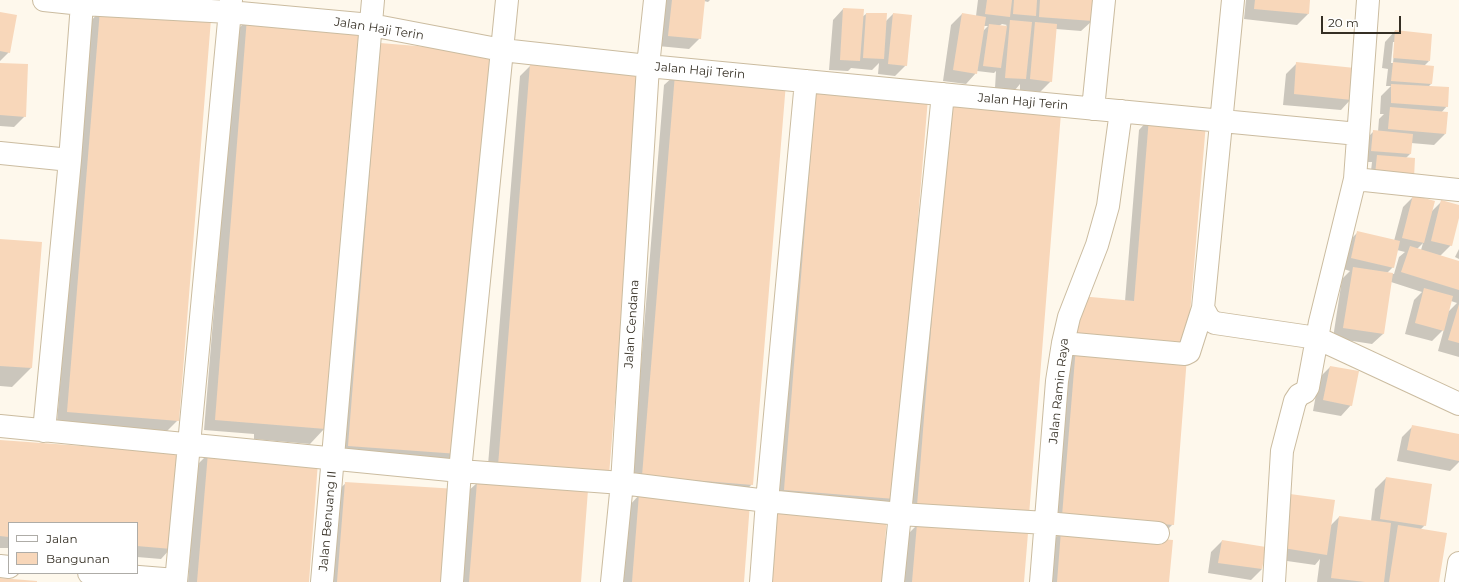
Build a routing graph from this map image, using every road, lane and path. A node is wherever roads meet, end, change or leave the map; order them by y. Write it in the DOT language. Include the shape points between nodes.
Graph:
graph roads {
  1 [pos="44,0"];
  2 [pos="373,0"];
  3 [pos="507,0"];
  4 [pos="655,0"];
  5 [pos="1104,0"];
  6 [pos="1233,0"];
  7 [pos="1368,0"];
  8 [pos="82,4"];
  9 [pos="230,6"];
  10 [pos="371,25"];
  11 [pos="502,50"];
  12 [pos="648,66"];
  13 [pos="806,81"];
  14 [pos="943,94"];
  15 [pos="1094,109"];
  16 [pos="1122,111"];
  17 [pos="1221,121"];
  18 [pos="1358,134"];
  19 [pos="0,153"];
  20 [pos="70,160"];
  21 [pos="1354,179"];
  22 [pos="1459,190"];
  23 [pos="1203,308"];
  24 [pos="1317,338"];
  25 [pos="1063,343"];
  26 [pos="1459,404"];
  27 [pos="0,426"];
  28 [pos="44,431"];
  29 [pos="189,445"];
  30 [pos="333,459"];
  31 [pos="460,471"];
  32 [pos="622,483"];
  33 [pos="767,501"];
  34 [pos="900,514"];
  35 [pos="1046,523"];
  36 [pos="1158,533"];
  37 [pos="1459,562"];
  38 [pos="101,574"];
  39 [pos="176,581"];
  40 [pos="322,582"];
  41 [pos="452,582"];
  42 [pos="612,582"];
  43 [pos="761,582"];
  44 [pos="893,582"];
  45 [pos="1041,582"];
  46 [pos="1274,582"];
  47 [pos="1456,582"];
  1 -- 8 [label="street, Jalan Haji Terin"];
  2 -- 10 [label="street, Jalan Benuang II"];
  3 -- 11 [label="street"];
  4 -- 12 [label="street, Jalan Cendana"];
  5 -- 15 [label="street"];
  6 -- 17 [label="street"];
  7 -- 18 [label="street"];
  8 -- 9 [label="street, Jalan Haji Terin"];
  8 -- 20 [label="street"];
  9 -- 10 [label="street, Jalan Haji Terin"];
  9 -- 29 [label="street"];
  10 -- 11 [label="street, Jalan Haji Terin"];
  10 -- 30 [label="street, Jalan Benuang II"];
  11 -- 12 [label="street, Jalan Haji Terin"];
  11 -- 31 [label="street"];
  12 -- 13 [label="street, Jalan Haji Terin"];
  12 -- 32 [label="street, Jalan Cendana"];
  13 -- 14 [label="street, Jalan Haji Terin"];
  13 -- 33 [label="street"];
  14 -- 15 [label="street, Jalan Haji Terin"];
  14 -- 34 [label="street"];
  15 -- 16 [label="street, Jalan Haji Terin"];
  16 -- 17 [label="street, Jalan Haji Terin"];
  16 -- 25 [label="street, Jalan Ramin Raya" via="1108,206 1097,245 1069,317"];
  17 -- 18 [label="street, Jalan Haji Terin"];
  17 -- 23 [label="street"];
  18 -- 21 [label="street"];
  19 -- 20 [label="street"];
  20 -- 28 [label="street"];
  21 -- 22 [label="street"];
  21 -- 24 [label="street"];
  23 -- 24 [label="street" via="1209,319 1215,323"];
  23 -- 25 [label="street" via="1189,352 1185,354"];
  24 -- 26 [label="street"];
  24 -- 46 [label="street" via="1308,387 1295,401 1282,451"];
  25 -- 35 [label="street, Jalan Ramin Raya" via="1057,381"];
  27 -- 28 [label="street"];
  28 -- 29 [label="street"];
  29 -- 30 [label="street"];
  29 -- 39 [label="street"];
  30 -- 31 [label="street"];
  30 -- 40 [label="street, Jalan Benuang II"];
  31 -- 32 [label="street"];
  31 -- 41 [label="street"];
  32 -- 33 [label="street"];
  32 -- 42 [label="street, Jalan Cendana"];
  33 -- 34 [label="street"];
  33 -- 43 [label="street"];
  34 -- 35 [label="street"];
  34 -- 44 [label="street"];
  35 -- 36 [label="street"];
  35 -- 45 [label="street, Jalan Ramin Raya"];
  37 -- 47 [label="street"];
  38 -- 39 [label="street"];
}
